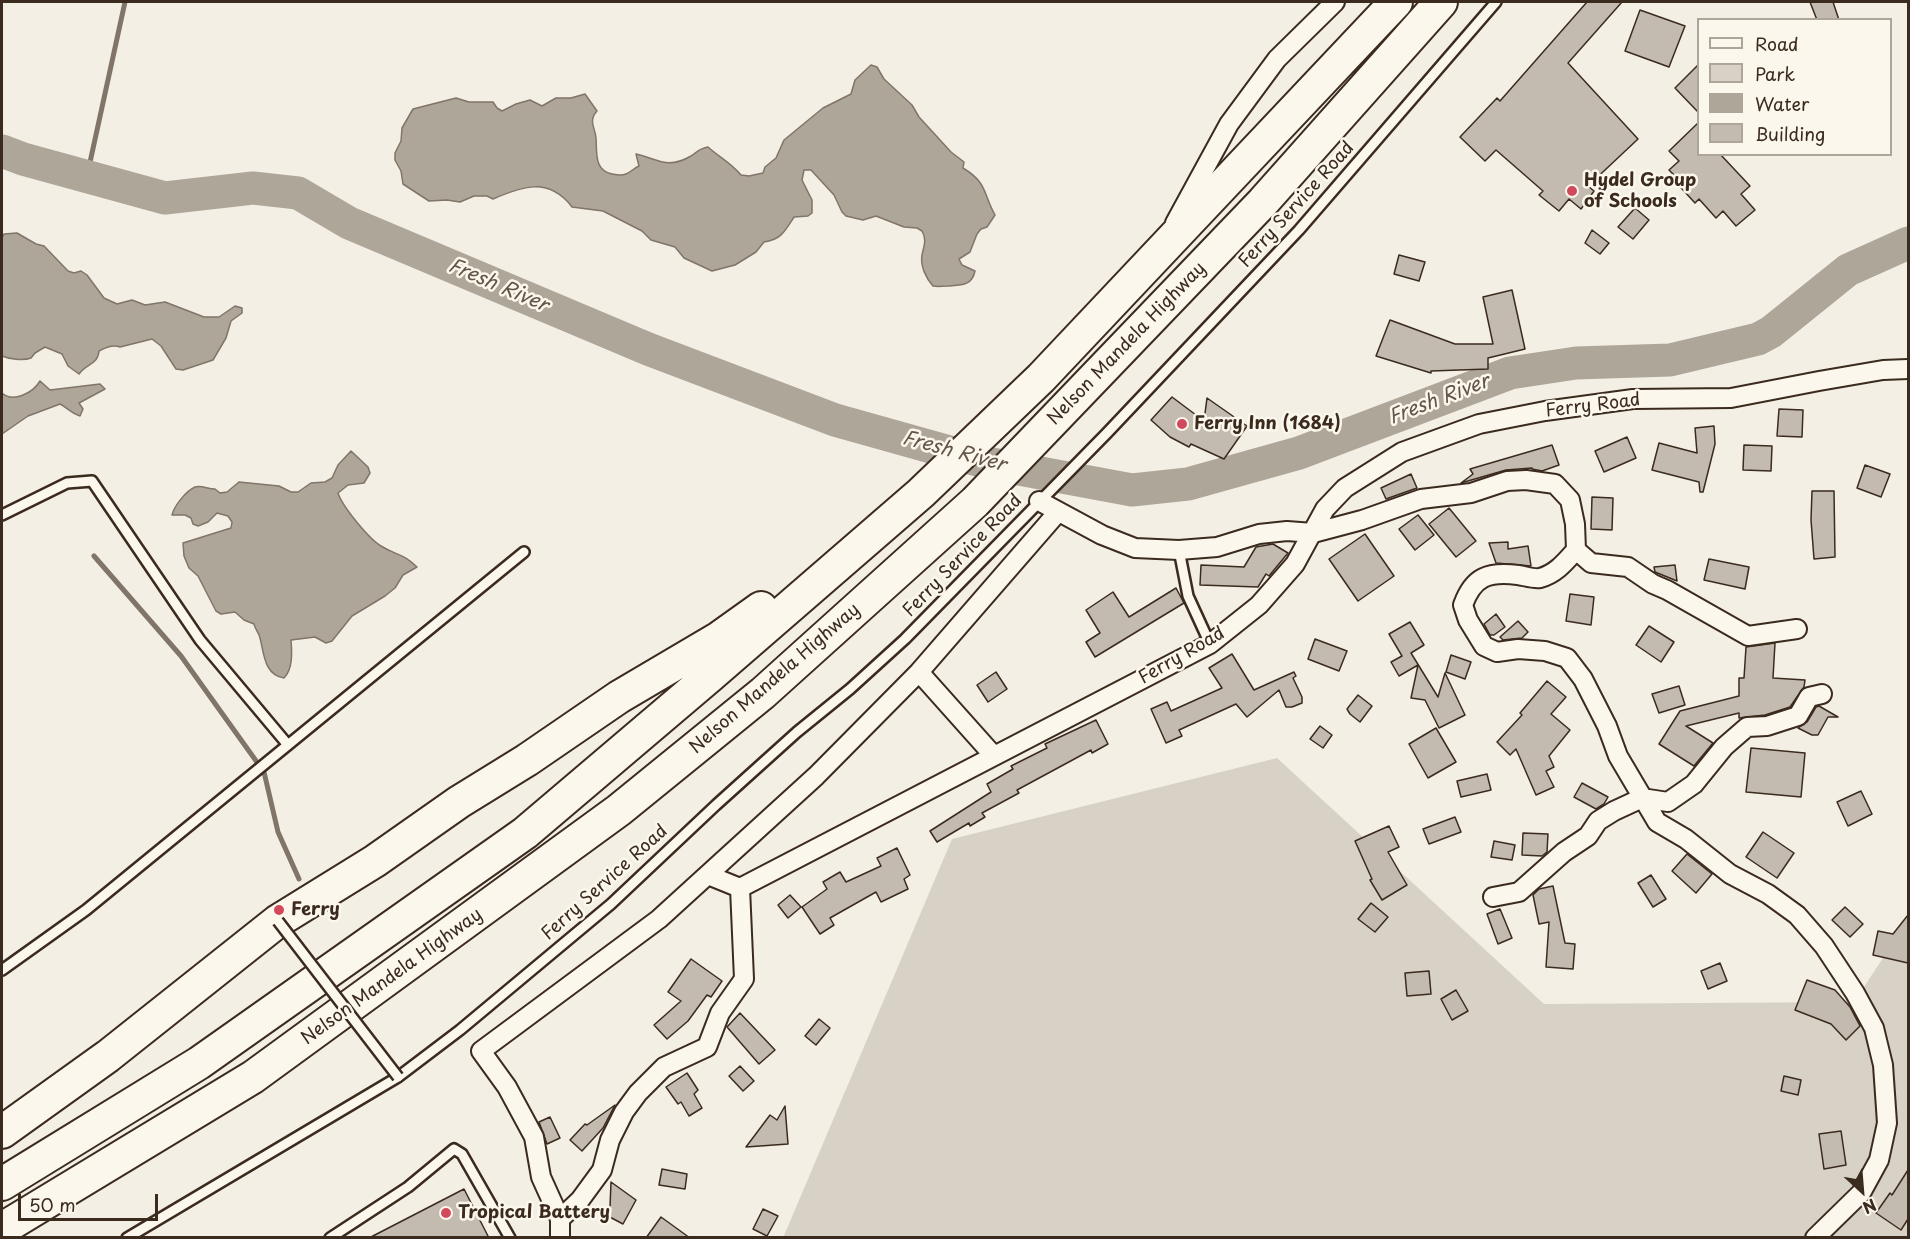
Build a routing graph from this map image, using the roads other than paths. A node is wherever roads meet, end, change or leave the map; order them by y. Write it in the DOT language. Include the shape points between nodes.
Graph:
graph roads {
  1 [pos="1335,2"];
  2 [pos="1396,2"];
  3 [pos="1442,2"];
  4 [pos="1496,2"];
  5 [pos="1158,253"];
  6 [pos="1908,369"];
  7 [pos="1039,501"];
  8 [pos="1058,512"];
  9 [pos="2,515"];
  10 [pos="884,526"];
  11 [pos="1313,533"];
  12 [pos="1179,550"];
  13 [pos="1576,550"];
  14 [pos="524,552"];
  15 [pos="1797,629"];
  16 [pos="1210,644"];
  17 [pos="919,672"];
  18 [pos="1822,694"];
  19 [pos="288,744"];
  20 [pos="994,756"];
  21 [pos="1642,798"];
  22 [pos="708,875"];
  23 [pos="740,888"];
  24 [pos="1493,897"];
  25 [pos="278,921"];
  26 [pos="2,970"];
  27 [pos="398,1077"];
  28 [pos="2,1132"];
  29 [pos="2,1184"];
  30 [pos="560,1219"];
  31 [pos="2,1229"];
  32 [pos="127,1238"];
  33 [pos="330,1238"];
  34 [pos="510,1238"];
  35 [pos="560,1238"];
  36 [pos="1815,1238"];
  1 -- 5 [label="street" via="1277,59 1229,124"];
  2 -- 5 [label="highway"];
  3 -- 31 [label="highway, Nelson Mandela Highway" via="1263,202 975,502 763,693 619,810 253,1077"];
  4 -- 7 [label="lane, Ferry Service Road" via="1299,230"];
  5 -- 10 [label="highway" via="1041,378"];
  6 -- 11 [label="street, Ferry Road" via="1883,370 1731,398 1633,399 1479,424 1402,452 1345,488 1325,509"];
  7 -- 8 [label="street"];
  7 -- 27 [label="lane, Ferry Service Road" via="905,639 716,805 611,904"];
  8 -- 12 [label="street" via="1135,548"];
  8 -- 17 [label="street"];
  9 -- 19 [label="lane" via="66,483 92,481 200,640"];
  10 -- 25 [label="highway" via="719,638 619,698"];
  10 -- 29 [label="highway" via="525,833 199,1063"];
  11 -- 12 [label="street" via="1259,534 1217,547"];
  11 -- 13 [label="street" via="1421,500 1526,480 1555,484 1570,500"];
  11 -- 16 [label="street, Ferry Road" via="1294,564 1259,605"];
  12 -- 16 [label="lane" via="1188,596"];
  13 -- 15 [label="street" via="1591,563 1628,567 1748,636"];
  13 -- 21 [label="street" via="1554,573 1539,579 1515,574 1475,582 1463,605 1484,646 1497,652 1545,651 1567,658 1583,679"];
  14 -- 19 [label="lane"];
  16 -- 20 [label="street, Ferry Road"];
  17 -- 20 [label="street"];
  17 -- 22 [label="street" via="816,776"];
  18 -- 21 [label="street" via="1809,697 1798,716 1767,726 1747,727 1724,747 1694,784 1668,802"];
  19 -- 26 [label="lane" via="86,910"];
  20 -- 23 [label="street, Ferry Road"];
  21 -- 24 [label="street" via="1598,821 1588,836 1518,892"];
  21 -- 36 [label="street" via="1658,822 1797,915 1841,969 1874,1028 1883,1065 1887,1123 1879,1160 1861,1193"];
  22 -- 23 [label="street"];
  22 -- 30 [label="street" via="659,919 481,1051 507,1086 534,1137 541,1177"];
  23 -- 30 [label="street" via="744,979 720,1013 707,1047 664,1067 638,1093 610,1140 602,1170"];
  25 -- 27 [label="lane, bridge"];
  25 -- 28 [label="highway" via="108,1056"];
  27 -- 32 [label="lane, Ferry Service Road"];
  30 -- 35 [label="street"];
  33 -- 34 [label="lane" via="408,1187 454,1149 462,1154"];
}
